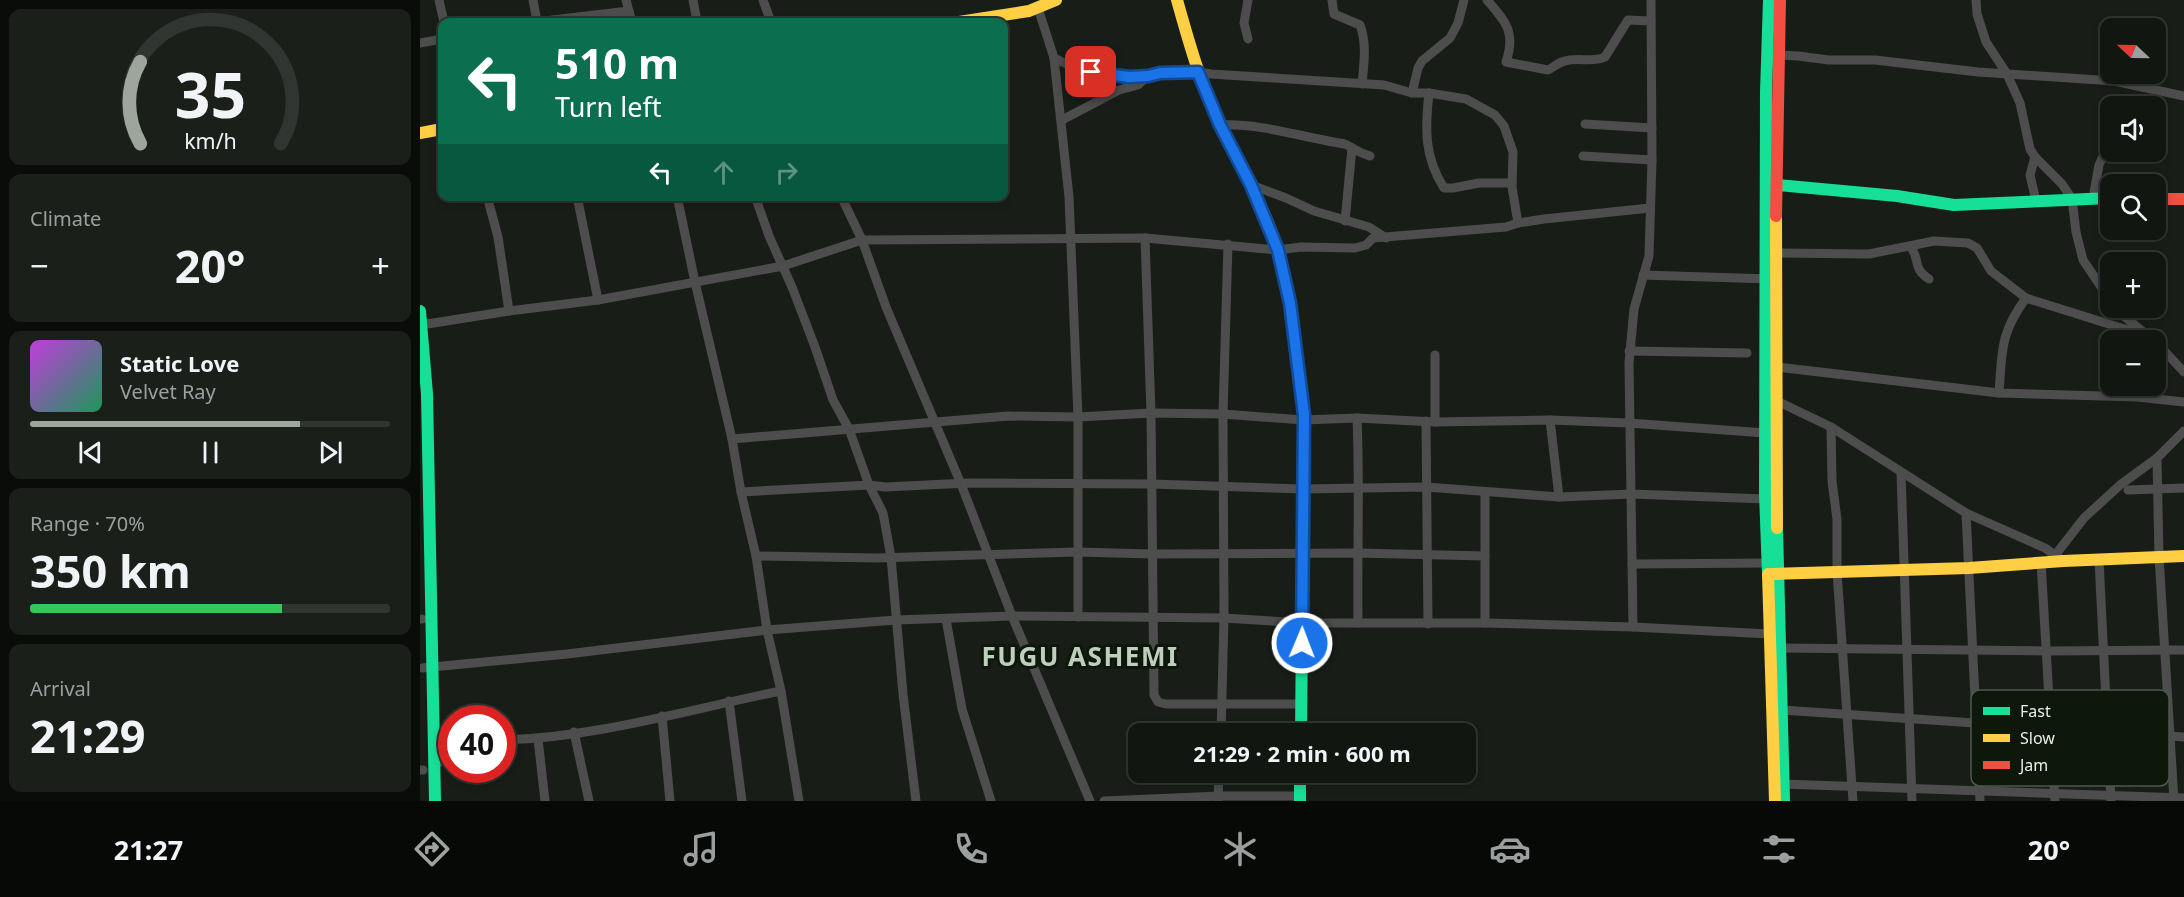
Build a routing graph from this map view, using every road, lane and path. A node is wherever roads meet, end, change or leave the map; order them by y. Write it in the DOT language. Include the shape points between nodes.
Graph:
graph roads {
  1 [pos="439,0"];
  2 [pos="533,0"];
  3 [pos="626,0"];
  4 [pos="693,0"];
  5 [pos="763,0"];
  6 [pos="1056,0"];
  7 [pos="1177,0"];
  8 [pos="1248,0"];
  9 [pos="1332,0"];
  10 [pos="1464,0"];
  11 [pos="1487,0"];
  12 [pos="1651,0"];
  13 [pos="1768,0"];
  14 [pos="1780,0"];
  15 [pos="1976,0"];
  16 [pos="1030,6"];
  17 [pos="629,11"];
  18 [pos="443,18"];
  19 [pos="536,18"];
  20 [pos="570,18"];
  21 [pos="631,18"];
  22 [pos="696,18"];
  23 [pos="770,18"];
  24 [pos="977,18"];
  25 [pos="1651,21"];
  26 [pos="1248,39"];
  27 [pos="438,40"];
  28 [pos="420,43"];
  29 [pos="1779,55"];
  30 [pos="1054,58"];
  31 [pos="1198,72"];
  32 [pos="2007,74"];
  33 [pos="1148,76"];
  34 [pos="1362,84"];
  35 [pos="1412,93"];
  36 [pos="1430,93"];
  37 [pos="2184,96"];
  38 [pos="1062,120"];
  39 [pos="1585,124"];
  40 [pos="1220,125"];
  41 [pos="1652,128"];
  42 [pos="438,130"];
  43 [pos="420,133"];
  44 [pos="1352,148"];
  45 [pos="1370,156"];
  46 [pos="1583,156"];
  47 [pos="2035,157"];
  48 [pos="1652,160"];
  49 [pos="2100,162"];
  50 [pos="1512,183"];
  51 [pos="1251,185"];
  52 [pos="1777,185"];
  53 [pos="2093,198"];
  54 [pos="2100,198"];
  55 [pos="2072,199"];
  56 [pos="2166,199"];
  57 [pos="2184,200"];
  58 [pos="488,201"];
  59 [pos="578,201"];
  60 [pos="678,201"];
  61 [pos="757,201"];
  62 [pos="844,201"];
  63 [pos="2036,201"];
  64 [pos="1650,208"];
  65 [pos="1345,220"];
  66 [pos="1518,222"];
  67 [pos="1145,238"];
  68 [pos="1386,238"];
  69 [pos="1071,239"];
  70 [pos="861,240"];
  71 [pos="1228,244"];
  72 [pos="1910,246"];
  73 [pos="1278,250"];
  74 [pos="1776,253"];
  75 [pos="783,266"];
  76 [pos="1644,276"];
  77 [pos="1771,279"];
  78 [pos="1929,279"];
  79 [pos="695,282"];
  80 [pos="2100,285"];
  81 [pos="2026,298"];
  82 [pos="598,300"];
  83 [pos="420,310"];
  84 [pos="508,311"];
  85 [pos="2125,318"];
  86 [pos="421,326"];
  87 [pos="2124,330"];
  88 [pos="2141,330"];
  89 [pos="1629,351"];
  90 [pos="1747,353"];
  91 [pos="2166,353"];
  92 [pos="1435,355"];
  93 [pos="1777,367"];
  94 [pos="2184,372"];
  95 [pos="1999,393"];
  96 [pos="1777,401"];
  97 [pos="2184,402"];
  98 [pos="1151,413"];
  99 [pos="1222,414"];
  100 [pos="1078,417"];
  101 [pos="1357,418"];
  102 [pos="1303,420"];
  103 [pos="1550,420"];
  104 [pos="934,422"];
  105 [pos="1431,422"];
  106 [pos="1629,423"];
  107 [pos="1831,427"];
  108 [pos="849,429"];
  109 [pos="2184,431"];
  110 [pos="1765,433"];
  111 [pos="732,439"];
  112 [pos="2157,458"];
  113 [pos="1901,473"];
  114 [pos="961,484"];
  115 [pos="1078,484"];
  116 [pos="1152,484"];
  117 [pos="869,485"];
  118 [pos="1223,487"];
  119 [pos="1426,487"];
  120 [pos="1360,488"];
  121 [pos="2184,488"];
  122 [pos="1303,489"];
  123 [pos="2128,489"];
  124 [pos="2158,489"];
  125 [pos="741,492"];
  126 [pos="1485,492"];
  127 [pos="1632,494"];
  128 [pos="1559,497"];
  129 [pos="1766,499"];
  130 [pos="1966,513"];
  131 [pos="424,536"];
  132 [pos="1077,552"];
  133 [pos="1357,553"];
  134 [pos="1152,554"];
  135 [pos="1222,554"];
  136 [pos="1302,554"];
  137 [pos="990,555"];
  138 [pos="756,556"];
  139 [pos="1427,556"];
  140 [pos="1485,556"];
  141 [pos="2184,556"];
  142 [pos="891,557"];
  143 [pos="2059,557"];
  144 [pos="2159,557"];
  145 [pos="2099,560"];
  146 [pos="2041,562"];
  147 [pos="1632,564"];
  148 [pos="1969,568"];
  149 [pos="420,570"];
  150 [pos="1904,570"];
  151 [pos="1772,571"];
  152 [pos="1837,572"];
  153 [pos="1012,616"];
  154 [pos="1078,617"];
  155 [pos="1152,617"];
  156 [pos="1224,618"];
  157 [pos="421,619"];
  158 [pos="946,619"];
  159 [pos="896,620"];
  160 [pos="1303,623"];
  161 [pos="1358,623"];
  162 [pos="1485,623"];
  163 [pos="1428,624"];
  164 [pos="1633,627"];
  165 [pos="767,630"];
  166 [pos="1769,634"];
  167 [pos="1780,648"];
  168 [pos="1842,649"];
  169 [pos="1907,649"];
  170 [pos="1973,650"];
  171 [pos="2166,650"];
  172 [pos="2184,650"];
  173 [pos="2047,651"];
  174 [pos="2104,651"];
  175 [pos="427,667"];
  176 [pos="781,690"];
  177 [pos="1975,690"];
  178 [pos="2049,690"];
  179 [pos="2106,690"];
  180 [pos="2168,690"];
  181 [pos="729,701"];
  182 [pos="1222,703"];
  183 [pos="1301,704"];
  184 [pos="1782,710"];
  185 [pos="1847,714"];
  186 [pos="2169,714"];
  187 [pos="662,716"];
  188 [pos="1909,718"];
  189 [pos="1221,723"];
  190 [pos="1300,723"];
  191 [pos="1971,723"];
  192 [pos="574,732"];
  193 [pos="2170,736"];
  194 [pos="2184,736"];
  195 [pos="538,739"];
  196 [pos="516,740"];
  197 [pos="438,761"];
  198 [pos="425,769"];
  199 [pos="1300,783"];
  200 [pos="1784,784"];
  201 [pos="1852,786"];
  202 [pos="1980,786"];
  203 [pos="1912,788"];
  204 [pos="1980,791"];
  205 [pos="2054,797"];
  206 [pos="1219,798"];
  207 [pos="2184,798"];
  208 [pos="1300,799"];
  209 [pos="2110,799"];
  210 [pos="2174,799"];
  211 [pos="425,801"];
  212 [pos="435,801"];
  213 [pos="545,801"];
  214 [pos="589,801"];
  215 [pos="670,801"];
  216 [pos="742,801"];
  217 [pos="799,801"];
  218 [pos="916,801"];
  219 [pos="991,801"];
  220 [pos="1090,801"];
  221 [pos="1104,801"];
  222 [pos="1775,801"];
  223 [pos="1784,801"];
  224 [pos="1853,801"];
  225 [pos="1912,801"];
  226 [pos="1980,801"];
  1 -- 18 [label="street"];
  2 -- 19 [label="street"];
  3 -- 17 [label="street"];
  4 -- 22 [label="street"];
  5 -- 23 [label="street"];
  6 -- 16 [label="main road"];
  7 -- 31 [label="main road"];
  8 -- 26 [label="street" via="1244,22"];
  9 -- 34 [label="street" via="1334,14 1360,25 1365,56"];
  10 -- 35 [label="street" via="1450,38 1418,68"];
  11 -- 25 [label="street" via="1510,29 1506,62 1548,70 1564,61 1595,61 1605,57 1628,20"];
  12 -- 25 [label="street"];
  13 -- 77 [label="main road"];
  14 -- 29 [label="main road"];
  15 -- 32 [label="street" via="1986,42"];
  16 -- 24 [label="main road"];
  16 -- 30 [label="street"];
  17 -- 20 [label="street"];
  17 -- 21 [label="street"];
  25 -- 41 [label="street"];
  27 -- 28 [label="street"];
  29 -- 32 [label="street"];
  29 -- 52 [label="main road"];
  30 -- 33 [label="street" via="1079,70"];
  30 -- 38 [label="street"];
  31 -- 33 [label="street"];
  31 -- 34 [label="street"];
  31 -- 40 [label="main road"];
  32 -- 37 [label="street" via="2114,81"];
  32 -- 47 [label="street" via="2020,103"];
  33 -- 38 [label="street" via="1138,85 1119,90"];
  34 -- 35 [label="street"];
  35 -- 36 [label="street"];
  36 -- 50 [label="street" via="1466,99 1495,114 1513,152"];
  36 -- 50 [label="street" via="1426,132 1434,174 1444,188"];
  38 -- 69 [label="street"];
  39 -- 41 [label="street"];
  40 -- 44 [label="street" via="1297,134"];
  40 -- 51 [label="main road"];
  41 -- 48 [label="street"];
  42 -- 43 [label="main road"];
  44 -- 45 [label="street"];
  44 -- 65 [label="street"];
  46 -- 48 [label="street"];
  47 -- 55 [label="street"];
  47 -- 63 [label="street" via="2030,175"];
  48 -- 64 [label="street"];
  49 -- 53 [label="street"];
  50 -- 66 [label="street"];
  51 -- 65 [label="street"];
  51 -- 73 [label="main road"];
  52 -- 63 [label="main road" via="1954,205"];
  52 -- 74 [label="main road"];
  53 -- 54 [label="main road"];
  53 -- 55 [label="main road"];
  55 -- 63 [label="main road"];
  55 -- 80 [label="street" via="2083,260"];
  56 -- 57 [label="main road"];
  58 -- 84 [label="street" via="498,237"];
  59 -- 82 [label="street"];
  60 -- 79 [label="street"];
  61 -- 75 [label="street"];
  62 -- 70 [label="street"];
  64 -- 66 [label="street"];
  64 -- 76 [label="street" via="1649,256"];
  65 -- 68 [label="street" via="1369,227"];
  66 -- 68 [label="street" via="1506,227"];
  67 -- 69 [label="street"];
  67 -- 71 [label="street"];
  67 -- 98 [label="street"];
  68 -- 73 [label="street" via="1373,238 1356,248"];
  69 -- 70 [label="street"];
  69 -- 100 [label="street"];
  70 -- 75 [label="street"];
  70 -- 104 [label="street"];
  71 -- 73 [label="street"];
  71 -- 99 [label="street"];
  72 -- 74 [label="street" via="1869,254"];
  72 -- 78 [label="street" via="1918,271"];
  72 -- 81 [label="street" via="1934,241 1968,243 1977,248 1991,272"];
  73 -- 102 [label="main road" via="1290,303"];
  74 -- 77 [label="main road"];
  75 -- 79 [label="street"];
  75 -- 108 [label="street" via="833,400"];
  76 -- 77 [label="street"];
  76 -- 89 [label="street" via="1634,309"];
  77 -- 93 [label="main road"];
  77 -- 110 [label="main road"];
  79 -- 82 [label="street"];
  79 -- 111 [label="street"];
  81 -- 87 [label="street"];
  81 -- 95 [label="street" via="2008,324 2002,345"];
  82 -- 84 [label="street"];
  83 -- 86 [label="main road"];
  84 -- 86 [label="street"];
  85 -- 88 [label="street"];
  86 -- 131 [label="main road" via="428,394"];
  89 -- 90 [label="street"];
  89 -- 106 [label="street"];
  91 -- 94 [label="street"];
  92 -- 105 [label="street"];
  93 -- 95 [label="street"];
  93 -- 96 [label="main road"];
  95 -- 97 [label="street"];
  96 -- 107 [label="street"];
  96 -- 151 [label="main road"];
  98 -- 99 [label="street"];
  98 -- 100 [label="street"];
  98 -- 116 [label="street"];
  99 -- 102 [label="street"];
  99 -- 118 [label="street"];
  100 -- 104 [label="street" via="1008,416"];
  100 -- 115 [label="street"];
  101 -- 102 [label="street"];
  101 -- 105 [label="street"];
  101 -- 120 [label="street"];
  102 -- 122 [label="main road"];
  103 -- 105 [label="street"];
  103 -- 106 [label="street"];
  103 -- 128 [label="street"];
  104 -- 108 [label="street"];
  104 -- 114 [label="street"];
  105 -- 119 [label="street"];
  106 -- 110 [label="street"];
  106 -- 127 [label="street"];
  107 -- 113 [label="street"];
  107 -- 152 [label="street" via="1832,481 1838,519"];
  108 -- 111 [label="street"];
  108 -- 117 [label="street"];
  109 -- 112 [label="street"];
  110 -- 129 [label="main road"];
  111 -- 125 [label="street"];
  112 -- 124 [label="street"];
  112 -- 143 [label="street" via="2120,484 2084,518"];
  113 -- 130 [label="street"];
  113 -- 150 [label="street"];
  114 -- 115 [label="street"];
  114 -- 117 [label="street" via="885,488"];
  114 -- 137 [label="street"];
  115 -- 116 [label="street"];
  115 -- 132 [label="street"];
  116 -- 118 [label="street"];
  116 -- 134 [label="street"];
  117 -- 125 [label="street"];
  117 -- 142 [label="street" via="883,513"];
  118 -- 122 [label="street"];
  118 -- 135 [label="street"];
  119 -- 120 [label="street"];
  119 -- 126 [label="street"];
  119 -- 139 [label="street"];
  120 -- 122 [label="street"];
  120 -- 133 [label="street"];
  121 -- 124 [label="street"];
  122 -- 136 [label="main road"];
  123 -- 124 [label="street"];
  124 -- 144 [label="street"];
  125 -- 138 [label="street"];
  126 -- 128 [label="street"];
  126 -- 140 [label="street"];
  127 -- 128 [label="street"];
  127 -- 129 [label="street"];
  127 -- 147 [label="street"];
  129 -- 151 [label="main road"];
  130 -- 143 [label="street"];
  130 -- 148 [label="street"];
  131 -- 175 [label="main road"];
  132 -- 134 [label="street"];
  132 -- 137 [label="street"];
  132 -- 154 [label="street"];
  133 -- 136 [label="street"];
  133 -- 139 [label="street"];
  133 -- 161 [label="street"];
  134 -- 135 [label="street"];
  134 -- 155 [label="street"];
  135 -- 136 [label="street"];
  135 -- 156 [label="street"];
  136 -- 160 [label="main road"];
  137 -- 142 [label="street"];
  137 -- 153 [label="street"];
  138 -- 142 [label="street"];
  138 -- 165 [label="street"];
  139 -- 140 [label="street"];
  139 -- 163 [label="street"];
  140 -- 162 [label="street"];
  141 -- 144 [label="main road"];
  142 -- 159 [label="street"];
  143 -- 145 [label="main road"];
  143 -- 146 [label="main road"];
  144 -- 145 [label="main road"];
  144 -- 171 [label="street"];
  145 -- 174 [label="street"];
  146 -- 148 [label="main road"];
  146 -- 173 [label="street"];
  147 -- 151 [label="street"];
  147 -- 164 [label="street"];
  148 -- 150 [label="main road"];
  148 -- 170 [label="street"];
  149 -- 157 [label="main road"];
  150 -- 152 [label="main road"];
  150 -- 169 [label="street"];
  151 -- 152 [label="main road"];
  151 -- 166 [label="main road"];
  151 -- 167 [label="main road"];
  152 -- 168 [label="street"];
  153 -- 154 [label="street"];
  153 -- 158 [label="street"];
  153 -- 220 [label="street"];
  154 -- 155 [label="street"];
  155 -- 156 [label="street"];
  155 -- 182 [label="street" via="1154,695 1158,702"];
  156 -- 160 [label="street"];
  156 -- 182 [label="street"];
  157 -- 175 [label="main road"];
  158 -- 159 [label="street"];
  158 -- 219 [label="street" via="962,709"];
  159 -- 165 [label="street"];
  159 -- 218 [label="street"];
  160 -- 161 [label="street"];
  160 -- 183 [label="main road"];
  161 -- 163 [label="street"];
  162 -- 163 [label="street"];
  162 -- 164 [label="street"];
  164 -- 166 [label="street"];
  165 -- 175 [label="street"];
  165 -- 176 [label="street"];
  166 -- 222 [label="main road"];
  167 -- 168 [label="street"];
  167 -- 184 [label="main road"];
  168 -- 169 [label="street"];
  168 -- 185 [label="street"];
  169 -- 170 [label="street"];
  169 -- 188 [label="street"];
  170 -- 173 [label="street"];
  170 -- 177 [label="street"];
  171 -- 172 [label="street"];
  171 -- 174 [label="street"];
  171 -- 180 [label="street"];
  173 -- 174 [label="street"];
  173 -- 178 [label="street"];
  174 -- 179 [label="street"];
  175 -- 198 [label="main road"];
  176 -- 181 [label="street"];
  176 -- 217 [label="street"];
  181 -- 187 [label="street"];
  181 -- 216 [label="street"];
  182 -- 183 [label="street"];
  182 -- 189 [label="street"];
  183 -- 190 [label="main road"];
  184 -- 185 [label="street"];
  184 -- 200 [label="main road"];
  185 -- 188 [label="street"];
  185 -- 201 [label="street"];
  186 -- 193 [label="street"];
  187 -- 192 [label="street"];
  187 -- 215 [label="street"];
  188 -- 191 [label="street"];
  188 -- 203 [label="street"];
  192 -- 195 [label="street"];
  192 -- 214 [label="street"];
  193 -- 194 [label="street"];
  193 -- 210 [label="street"];
  195 -- 196 [label="street"];
  195 -- 213 [label="street"];
  197 -- 198 [label="street"];
  198 -- 211 [label="main road"];
  198 -- 212 [label="main road"];
  199 -- 208 [label="main road"];
  200 -- 201 [label="street"];
  200 -- 223 [label="main road"];
  201 -- 203 [label="street"];
  201 -- 224 [label="street"];
  202 -- 204 [label="street"];
  203 -- 204 [label="street"];
  203 -- 225 [label="street"];
  204 -- 205 [label="street"];
  204 -- 226 [label="street"];
  205 -- 209 [label="street"];
  206 -- 208 [label="street"];
  206 -- 221 [label="street"];
  207 -- 210 [label="street"];
  209 -- 210 [label="street"];
}
